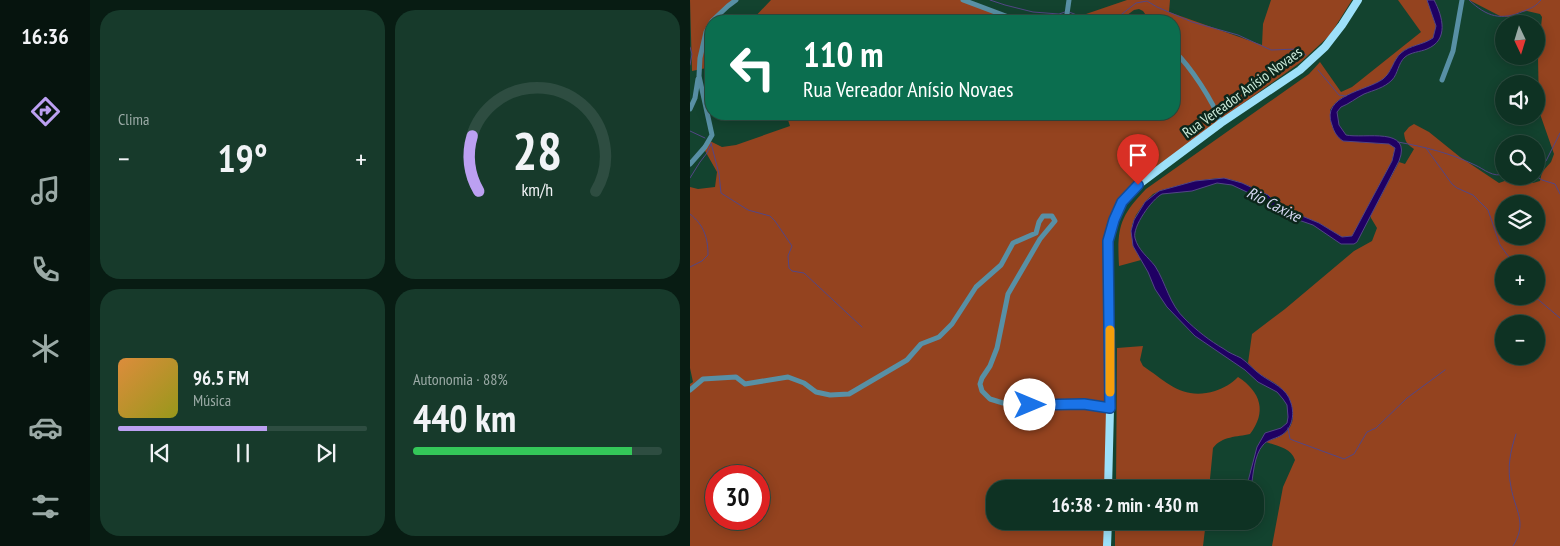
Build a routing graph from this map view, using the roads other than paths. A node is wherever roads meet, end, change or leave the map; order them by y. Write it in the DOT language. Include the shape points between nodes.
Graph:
graph roads {
  1 [pos="736,0"];
  2 [pos="963,0"];
  3 [pos="1069,0"];
  4 [pos="1358,0"];
  5 [pos="1462,0"];
  6 [pos="719,15"];
  7 [pos="1003,15"];
  8 [pos="1067,15"];
  9 [pos="705,36"];
  10 [pos="1180,57"];
  11 [pos="699,76"];
  12 [pos="1442,80"];
  13 [pos="705,103"];
  14 [pos="690,109"];
  15 [pos="709,120"];
  16 [pos="1221,123"];
  17 [pos="690,164"];
  18 [pos="690,390"];
  19 [pos="1110,408"];
  20 [pos="1108,480"];
  21 [pos="1108,530"];
  22 [pos="1107,546"];
  1 -- 6 [label="street"];
  2 -- 7 [label="street"];
  3 -- 8 [label="street"];
  4 -- 16 [label="main road, Rua Vereador Anísio Novaes" via="1325,46 1300,70"];
  5 -- 12 [label="street" via="1453,51"];
  9 -- 11 [label="street"];
  10 -- 16 [label="street" via="1216,109"];
  11 -- 13 [label="street"];
  11 -- 14 [label="street"];
  15 -- 17 [label="street" via="712,135"];
  16 -- 19 [label="main road, Rua Vereador Anísio Novaes" via="1138,185 1122,202 1114,220 1108,241"];
  18 -- 19 [label="street" via="703,379 736,378 745,384 788,377 816,392 849,394 907,360 920,344 939,337 952,324 976,287 1001,265 1013,243 1036,233 1044,216 1052,216 1055,221 1040,239 1008,294 997,348 980,384 982,391 990,400 1003,403 1084,404"];
  19 -- 20 [label="main road, Rua Vereador Anísio Novaes"];
  21 -- 22 [label="main road"];
}
